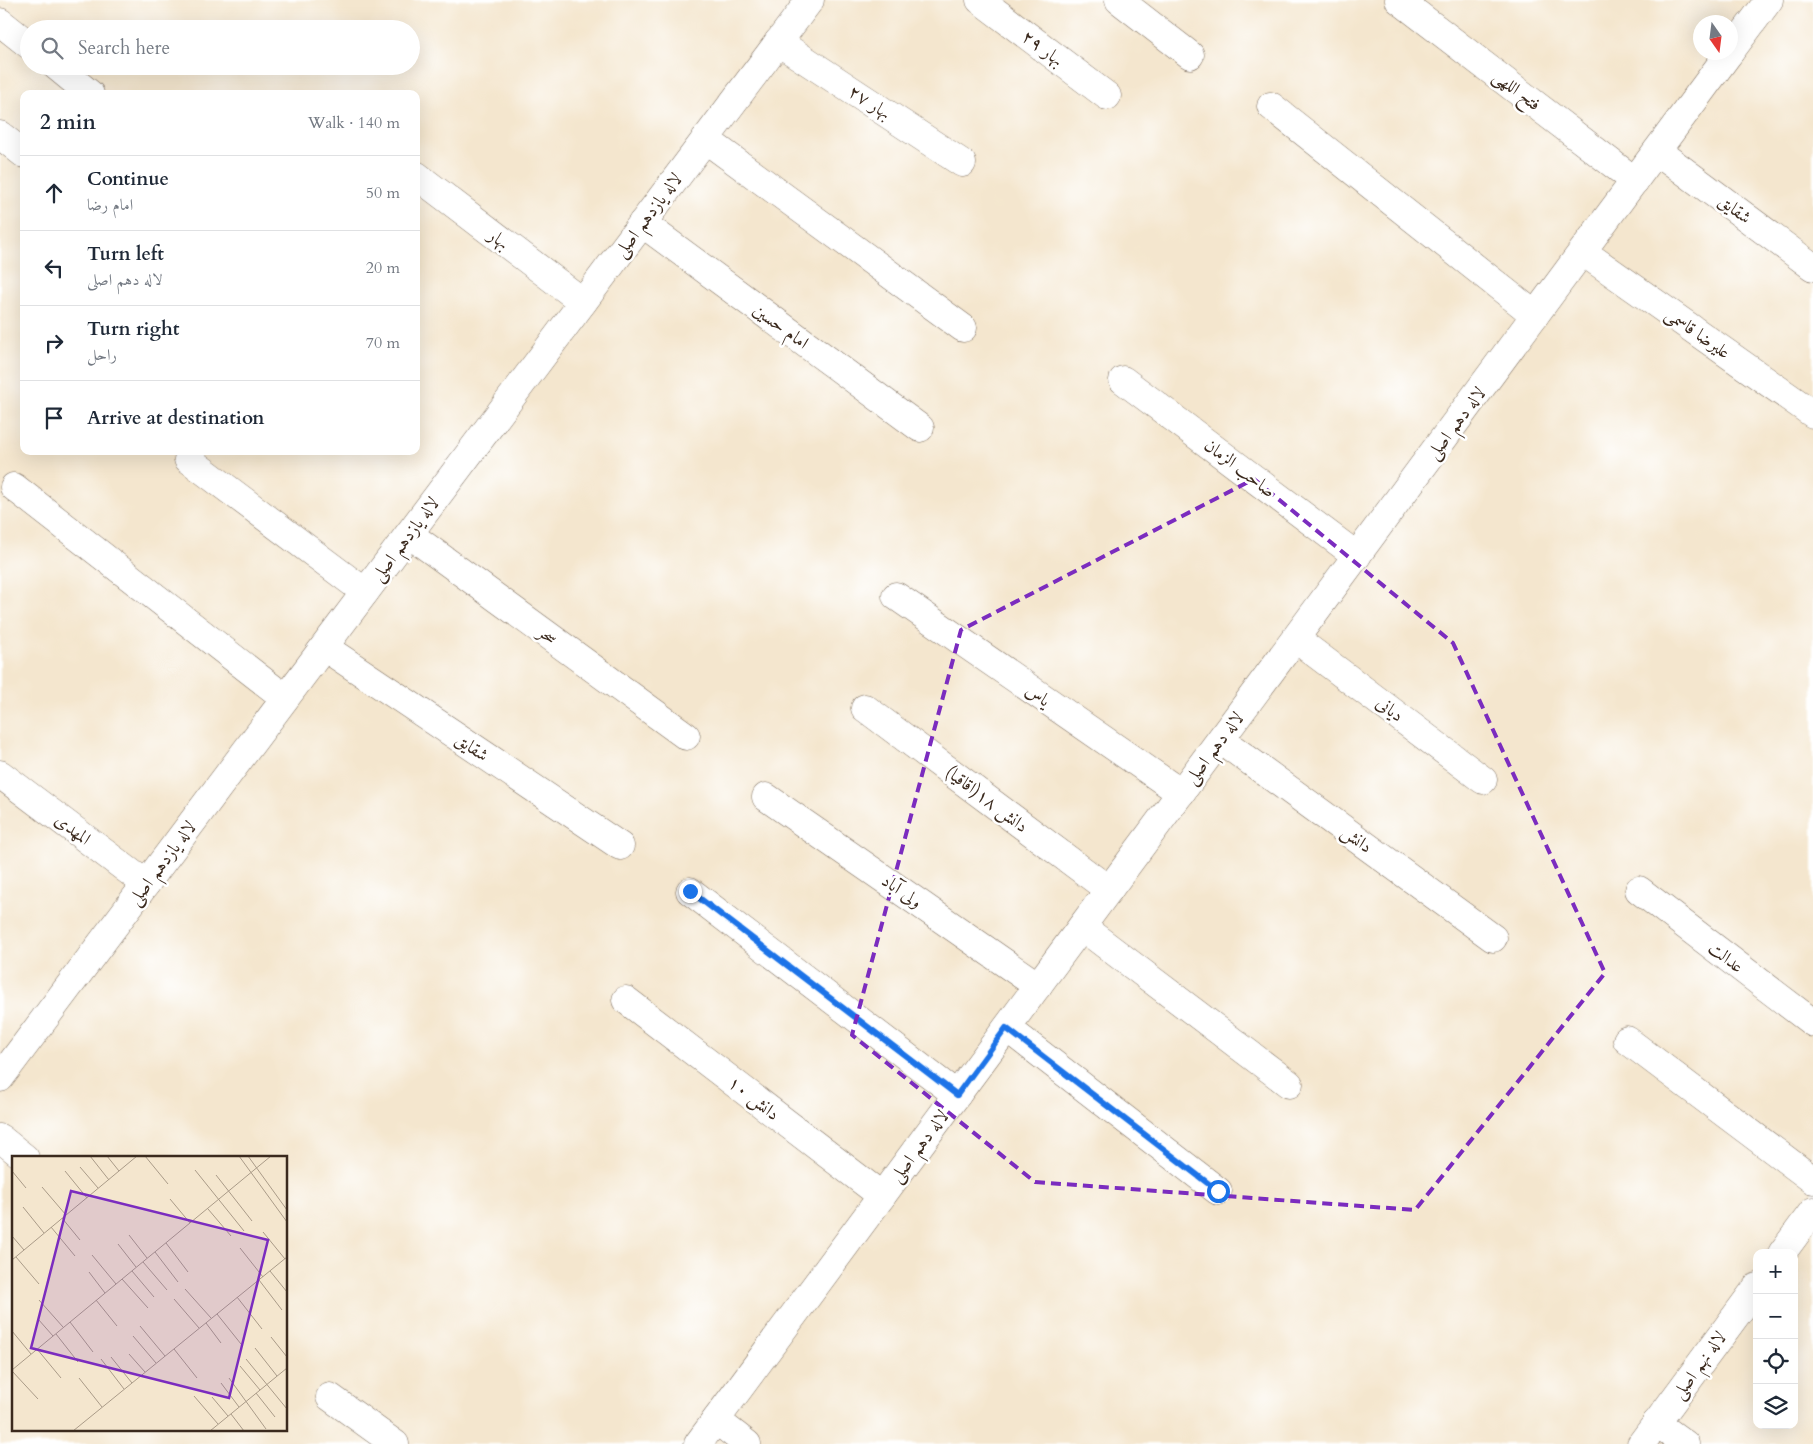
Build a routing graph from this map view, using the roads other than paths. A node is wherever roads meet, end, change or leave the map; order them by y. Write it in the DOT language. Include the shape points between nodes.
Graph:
graph roads {
  1 [pos="810,0"];
  2 [pos="980,0"];
  3 [pos="1119,0"];
  4 [pos="1399,0"];
  5 [pos="1763,2"];
  6 [pos="0,22"];
  7 [pos="20,38"];
  8 [pos="1738,40"];
  9 [pos="778,42"];
  10 [pos="1190,55"];
  11 [pos="1724,60"];
  12 [pos="67,75"];
  13 [pos="85,90"];
  14 [pos="1106,96"];
  15 [pos="1271,106"];
  16 [pos="0,135"];
  17 [pos="705,139"];
  18 [pos="20,151"];
  19 [pos="1658,151"];
  20 [pos="962,163"];
  21 [pos="420,178"];
  22 [pos="1635,181"];
  23 [pos="642,223"];
  24 [pos="1583,252"];
  25 [pos="1813,267"];
  26 [pos="582,302"];
  27 [pos="1536,315"];
  28 [pos="963,328"];
  29 [pos="1124,380"];
  30 [pos="1813,414"];
  31 [pos="920,428"];
  32 [pos="188,459"];
  33 [pos="14,487"];
  34 [pos="409,534"];
  35 [pos="1357,556"];
  36 [pos="365,592"];
  37 [pos="896,596"];
  38 [pos="1296,639"];
  39 [pos="324,647"];
  40 [pos="285,698"];
  41 [pos="865,708"];
  42 [pos="686,736"];
  43 [pos="1221,740"];
  44 [pos="0,774"];
  45 [pos="1483,780"];
  46 [pos="1181,793"];
  47 [pos="766,797"];
  48 [pos="620,846"];
  49 [pos="146,884"];
  50 [pos="1109,890"];
  51 [pos="1639,890"];
  52 [pos="690,891"];
  53 [pos="1082,927"];
  54 [pos="1492,938"];
  55 [pos="1038,986"];
  56 [pos="626,1000"];
  57 [pos="1813,1023"];
  58 [pos="1006,1028"];
  59 [pos="1627,1040"];
  60 [pos="0,1078"];
  61 [pos="1289,1084"];
  62 [pos="957,1095"];
  63 [pos="0,1138"];
  64 [pos="22,1156"];
  65 [pos="1813,1180"];
  66 [pos="1218,1191"];
  67 [pos="882,1196"];
  68 [pos="1810,1221"];
  69 [pos="1786,1249"];
  70 [pos="1753,1292"];
  71 [pos="330,1397"];
  72 [pos="716,1420"];
  73 [pos="1648,1433"];
  74 [pos="395,1444"];
  75 [pos="698,1444"];
  76 [pos="747,1444"];
  77 [pos="1685,1444"];
  1 -- 9 [label="street, لاله یازدهم اصلی"];
  2 -- 14 [label="street, بهار ۲۹"];
  3 -- 10 [label="street"];
  4 -- 22 [label="street, فتح اللهی"];
  5 -- 8 [label="street, لاله دهم اصلی"];
  6 -- 7 [label="street"];
  9 -- 17 [label="street, لاله یازدهم اصلی"];
  9 -- 20 [label="street, بهار ۲۷"];
  11 -- 19 [label="street, لاله دهم اصلی"];
  12 -- 13 [label="street"];
  15 -- 27 [label="street"];
  16 -- 18 [label="street"];
  17 -- 23 [label="street, لاله یازدهم اصلی"];
  17 -- 28 [label="street"];
  19 -- 22 [label="street, لاله دهم اصلی"];
  19 -- 25 [label="street, شقایق"];
  21 -- 26 [label="street, بهار"];
  22 -- 24 [label="street, لاله دهم اصلی"];
  23 -- 26 [label="street, لاله یازدهم اصلی"];
  23 -- 31 [label="street, امام حسین"];
  24 -- 27 [label="street, لاله دهم اصلی"];
  24 -- 30 [label="street, علیرضا قاسمی"];
  26 -- 34 [label="street, لاله یازدهم اصلی"];
  27 -- 35 [label="street, لاله دهم اصلی"];
  29 -- 35 [label="street, صاحب الزمان"];
  32 -- 36 [label="street"];
  33 -- 40 [label="street"];
  34 -- 36 [label="street, لاله یازدهم اصلی"];
  34 -- 42 [label="street, سحر"];
  35 -- 38 [label="street, لاله دهم اصلی"];
  36 -- 39 [label="street, لاله یازدهم اصلی"];
  37 -- 46 [label="street, یاس"];
  38 -- 43 [label="street, لاله دهم اصلی"];
  38 -- 45 [label="street, دیانی"];
  39 -- 40 [label="street, لاله یازدهم اصلی"];
  39 -- 48 [label="street, شقایق"];
  40 -- 49 [label="street, لاله یازدهم اصلی"];
  41 -- 50 [label="street, دانش ۱۸(اقاقیا)"];
  43 -- 46 [label="street, لاله دهم اصلی"];
  43 -- 54 [label="street, دانش"];
  44 -- 49 [label="street, المهدی"];
  46 -- 50 [label="street, لاله دهم اصلی"];
  47 -- 55 [label="street, ولی آباد"];
  49 -- 60 [label="street, لاله یازدهم اصلی"];
  50 -- 53 [label="street, لاله دهم اصلی"];
  51 -- 57 [label="street, عدالت"];
  52 -- 62 [label="street"];
  53 -- 55 [label="street, لاله دهم اصلی"];
  53 -- 61 [label="street"];
  55 -- 58 [label="street, لاله دهم اصلی"];
  56 -- 67 [label="street, دانش ۱۰"];
  58 -- 62 [label="street, لاله دهم اصلی"];
  58 -- 66 [label="street"];
  59 -- 65 [label="street"];
  62 -- 67 [label="street, لاله دهم اصلی"];
  63 -- 64 [label="street"];
  67 -- 72 [label="street, لاله دهم اصلی"];
  68 -- 69 [label="street"];
  70 -- 73 [label="street, لاله نهم اصلی"];
  71 -- 74 [label="street"];
  72 -- 75 [label="street, لاله دهم اصلی"];
  72 -- 76 [label="street"];
  73 -- 77 [label="street"];
}
